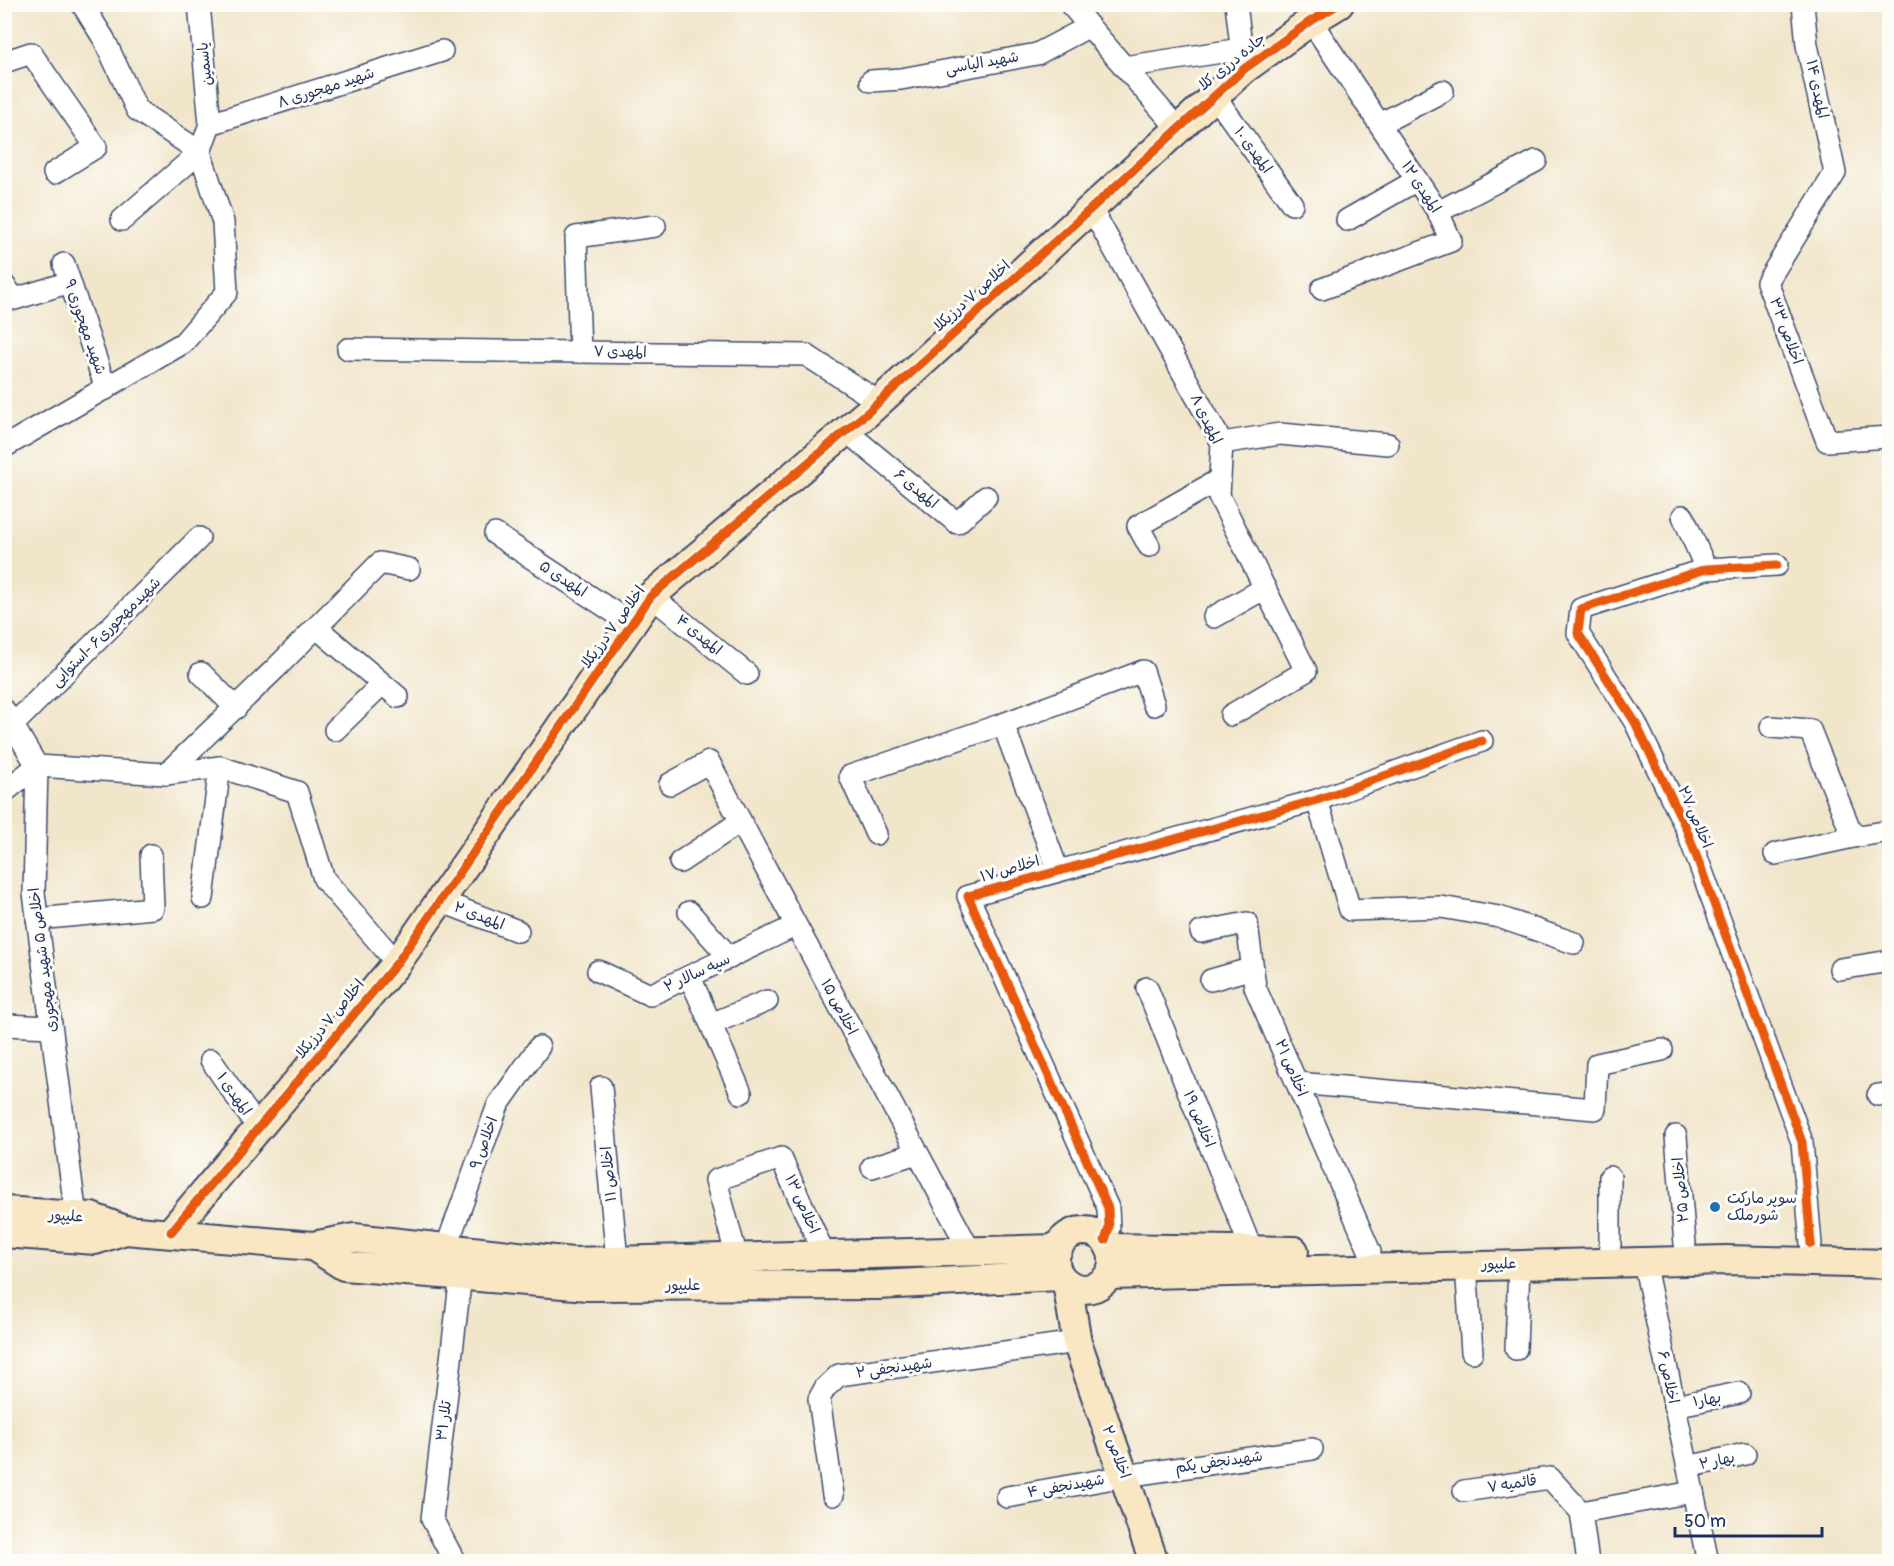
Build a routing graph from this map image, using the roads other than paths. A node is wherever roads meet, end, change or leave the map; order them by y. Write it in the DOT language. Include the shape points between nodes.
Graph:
graph roads {
  1 [pos="81,4"];
  2 [pos="199,4"];
  3 [pos="1070,4"];
  4 [pos="1236,4"];
  5 [pos="1339,4"];
  6 [pos="1803,4"];
  7 [pos="1311,21"];
  8 [pos="1088,27"];
  9 [pos="442,51"];
  10 [pos="1243,59"];
  11 [pos="4,62"];
  12 [pos="1124,67"];
  13 [pos="871,81"];
  14 [pos="1443,91"];
  15 [pos="1214,95"];
  16 [pos="210,124"];
  17 [pos="1380,124"];
  18 [pos="1178,129"];
  19 [pos="200,152"];
  20 [pos="1536,161"];
  21 [pos="54,173"];
  22 [pos="1834,173"];
  23 [pos="1417,180"];
  24 [pos="1292,204"];
  25 [pos="1091,208"];
  26 [pos="1438,212"];
  27 [pos="122,220"];
  28 [pos="1347,220"];
  29 [pos="655,226"];
  30 [pos="4,285"];
  31 [pos="1322,289"];
  32 [pos="348,349"];
  33 [pos="580,352"];
  34 [pos="106,389"];
  35 [pos="879,402"];
  36 [pos="846,430"];
  37 [pos="1890,437"];
  38 [pos="1221,443"];
  39 [pos="1388,444"];
  40 [pos="4,447"];
  41 [pos="1220,479"];
  42 [pos="986,497"];
  43 [pos="1683,516"];
  44 [pos="495,534"];
  45 [pos="199,538"];
  46 [pos="1149,546"];
  47 [pos="1777,565"];
  48 [pos="409,569"];
  49 [pos="1706,569"];
  50 [pos="1265,588"];
  51 [pos="651,596"];
  52 [pos="1214,617"];
  53 [pos="632,624"];
  54 [pos="317,628"];
  55 [pos="201,673"];
  56 [pos="747,674"];
  57 [pos="1154,705"];
  58 [pos="236,708"];
  59 [pos="1232,715"];
  60 [pos="9,718"];
  61 [pos="1003,724"];
  62 [pos="1771,727"];
  63 [pos="335,730"];
  64 [pos="1482,741"];
  65 [pos="36,766"];
  66 [pos="220,767"];
  67 [pos="166,774"];
  68 [pos="670,784"];
  69 [pos="4,792"];
  70 [pos="1317,800"];
  71 [pos="740,822"];
  72 [pos="1890,831"];
  73 [pos="876,834"];
  74 [pos="1853,837"];
  75 [pos="1774,854"];
  76 [pos="151,855"];
  77 [pos="680,862"];
  78 [pos="1058,871"];
  79 [pos="203,898"];
  80 [pos="440,901"];
  81 [pos="689,912"];
  82 [pos="37,919"];
  83 [pos="795,927"];
  84 [pos="518,931"];
  85 [pos="1202,932"];
  86 [pos="1575,943"];
  87 [pos="730,958"];
  88 [pos="1890,961"];
  89 [pos="397,963"];
  90 [pos="1253,968"];
  91 [pos="1840,969"];
  92 [pos="598,971"];
  93 [pos="690,977"];
  94 [pos="1211,980"];
  95 [pos="1147,988"];
  96 [pos="767,1001"];
  97 [pos="711,1024"];
  98 [pos="4,1025"];
  99 [pos="51,1027"];
  100 [pos="539,1047"];
  101 [pos="1662,1050"];
  102 [pos="211,1060"];
  103 [pos="1297,1083"];
  104 [pos="601,1088"];
  105 [pos="741,1093"];
  106 [pos="258,1128"];
  107 [pos="1676,1136"];
  108 [pos="917,1153"];
  109 [pos="872,1167"];
  110 [pos="1610,1177"];
  111 [pos="4,1210"];
  112 [pos="76,1218"];
  113 [pos="125,1230"];
  114 [pos="171,1232"];
  115 [pos="4,1233"];
  116 [pos="1685,1244"];
  117 [pos="1811,1244"];
  118 [pos="1610,1245"];
  119 [pos="1890,1245"];
  120 [pos="313,1246"];
  121 [pos="446,1248"];
  122 [pos="970,1251"];
  123 [pos="1252,1251"];
  124 [pos="1370,1252"];
  125 [pos="1642,1253"];
  126 [pos="825,1256"];
  127 [pos="737,1258"];
  128 [pos="617,1261"];
  129 [pos="1520,1264"];
  130 [pos="1890,1264"];
  131 [pos="1466,1265"];
  132 [pos="1085,1266"];
  133 [pos="461,1275"];
  134 [pos="1077,1342"];
  135 [pos="1516,1349"];
  136 [pos="1472,1352"];
  137 [pos="1739,1393"];
  138 [pos="1674,1406"];
  139 [pos="1312,1449"];
  140 [pos="1745,1455"];
  141 [pos="1688,1467"];
  142 [pos="1125,1476"];
  143 [pos="1464,1491"];
  144 [pos="1693,1492"];
  145 [pos="833,1495"];
  146 [pos="1007,1497"];
  147 [pos="1581,1512"];
  148 [pos="455,1562"];
  149 [pos="1154,1562"];
  150 [pos="1588,1562"];
  151 [pos="1708,1562"];
  1 -- 19 [label="street" via="104,39 137,110"];
  2 -- 16 [label="street, یاسمین"];
  3 -- 8 [label="street"];
  4 -- 10 [label="street"];
  5 -- 7 [label="main road, جاده درزی کلا"];
  6 -- 22 [label="street, المهدی ۱۴" via="1807,45"];
  7 -- 10 [label="main road, جاده درزی کلا"];
  7 -- 17 [label="street, المهدی ۱۲"];
  8 -- 12 [label="street"];
  8 -- 13 [label="street, شهید الیاسی" via="1037,54 901,80"];
  9 -- 16 [label="street, شهید مهجوری ۸"];
  10 -- 12 [label="street"];
  10 -- 15 [label="main road, جاده درزی کلا"];
  11 -- 21 [label="street" via="31,53 96,147"];
  12 -- 18 [label="street"];
  14 -- 17 [label="street"];
  15 -- 18 [label="main road, جاده درزی کلا"];
  15 -- 24 [label="street, المهدی ۱۰"];
  16 -- 19 [label="street"];
  17 -- 23 [label="street, المهدی ۱۲"];
  18 -- 25 [label="main road, اخلاص ۷ درزیکلا"];
  19 -- 27 [label="street"];
  19 -- 34 [label="street" via="223,222 227,292 183,343"];
  20 -- 26 [label="street"];
  22 -- 37 [label="street, اخلاص ۳۳" via="1767,282 1827,441"];
  23 -- 26 [label="street, المهدی ۱۲"];
  23 -- 28 [label="street"];
  25 -- 35 [label="main road, اخلاص ۷ درزیکلا"];
  25 -- 38 [label="street, المهدی ۸"];
  26 -- 31 [label="street, المهدی ۱۲" via="1451,241"];
  29 -- 33 [label="street" via="576,237"];
  30 -- 34 [label="street, شهید مهجوری ۹" via="15,299 67,273"];
  32 -- 33 [label="street, المهدی ۷"];
  33 -- 35 [label="street, المهدی ۷" via="806,355"];
  34 -- 40 [label="street"];
  35 -- 36 [label="main road, اخلاص ۷ درزیکلا"];
  36 -- 42 [label="street, المهدی ۶" via="957,523"];
  36 -- 51 [label="main road, اخلاص ۷ درزیکلا"];
  38 -- 39 [label="street" via="1280,434"];
  38 -- 41 [label="street, المهدی ۸"];
  41 -- 46 [label="street" via="1138,526"];
  41 -- 50 [label="street, المهدی ۸" via="1219,496"];
  43 -- 49 [label="street"];
  44 -- 53 [label="street, المهدی ۵"];
  45 -- 60 [label="street, شهیدمهجوری۶ -استوایی"];
  47 -- 49 [label="street, اخلاص ۲۷"];
  48 -- 54 [label="street" via="380,563"];
  49 -- 117 [label="street, اخلاص ۲۷" via="1581,609 1578,633 1635,722 1686,828 1802,1142"];
  50 -- 52 [label="street"];
  50 -- 59 [label="street, المهدی ۸" via="1306,671"];
  51 -- 53 [label="main road, اخلاص ۷ درزیکلا"];
  51 -- 56 [label="street, المهدی ۴"];
  53 -- 80 [label="main road, اخلاص ۷ درزیکلا"];
  54 -- 58 [label="street"];
  54 -- 63 [label="street" via="390,690"];
  55 -- 58 [label="street"];
  57 -- 61 [label="street" via="1143,671"];
  58 -- 67 [label="street"];
  60 -- 65 [label="street"];
  61 -- 73 [label="street" via="850,776"];
  61 -- 78 [label="street"];
  62 -- 74 [label="street" via="1810,730"];
  64 -- 70 [label="street, اخلاص ۱۷"];
  65 -- 67 [label="street"];
  65 -- 69 [label="street"];
  65 -- 82 [label="street, اخلاص ۵ شهید مهجوری"];
  66 -- 67 [label="street"];
  66 -- 79 [label="street"];
  66 -- 89 [label="street" via="297,792 324,879"];
  68 -- 71 [label="street, اخلاص ۱۵" via="709,762"];
  70 -- 78 [label="street, اخلاص ۱۷"];
  70 -- 86 [label="street" via="1350,910 1441,907 1499,917"];
  71 -- 77 [label="street"];
  71 -- 83 [label="street, اخلاص ۱۵"];
  72 -- 74 [label="street"];
  74 -- 75 [label="street"];
  76 -- 82 [label="street" via="153,908"];
  78 -- 132 [label="street, اخلاص ۱۷" via="968,896 1108,1208 1109,1228"];
  80 -- 84 [label="street, المهدی ۲"];
  80 -- 89 [label="main road, اخلاص ۷ درزیکلا"];
  81 -- 87 [label="street"];
  82 -- 99 [label="street, اخلاص ۵ شهید مهجوری"];
  83 -- 87 [label="street, سپه سالار ۲"];
  83 -- 108 [label="street, اخلاص ۱۵"];
  85 -- 90 [label="street, اخلاص ۲۱" via="1247,923"];
  87 -- 93 [label="street, سپه سالار ۲"];
  88 -- 91 [label="street"];
  89 -- 106 [label="main road, اخلاص ۷ درزیکلا"];
  90 -- 94 [label="street"];
  90 -- 103 [label="street, اخلاص ۲۱" via="1255,987"];
  92 -- 93 [label="street, سپه سالار ۲" via="650,995"];
  93 -- 97 [label="street"];
  95 -- 123 [label="street, اخلاص ۱۹"];
  96 -- 97 [label="street"];
  97 -- 105 [label="street"];
  98 -- 99 [label="street"];
  99 -- 112 [label="street, اخلاص ۵ شهید مهجوری"];
  100 -- 121 [label="street, اخلاص ۹" via="498,1105"];
  101 -- 103 [label="street" via="1597,1064 1595,1109"];
  102 -- 106 [label="street, المهدی ۱"];
  103 -- 124 [label="street, اخلاص ۲۱"];
  104 -- 128 [label="street, اخلاص ۱۱"];
  106 -- 114 [label="main road, اخلاص ۷ درزیکلا"];
  107 -- 116 [label="street, اخلاص ۲۵"];
  108 -- 109 [label="street"];
  108 -- 122 [label="street, اخلاص ۱۵"];
  110 -- 118 [label="street"];
  111 -- 112 [label="main road, علیپور"];
  112 -- 113 [label="main road, علیپور" via="91,1217"];
  113 -- 114 [label="main road, علیپور"];
  113 -- 115 [label="main road, علیپور" via="95,1240"];
  114 -- 120 [label="main road, علیپور"];
  116 -- 117 [label="main road, علیپور"];
  116 -- 125 [label="main road, علیپور"];
  117 -- 119 [label="main road, علیپور"];
  118 -- 124 [label="main road, علیپور"];
  118 -- 125 [label="main road, علیپور"];
  120 -- 121 [label="main road, علیپور" via="354,1238"];
  120 -- 133 [label="main road, علیپور" via="344,1266"];
  121 -- 128 [label="main road, علیپور" via="572,1262"];
  122 -- 126 [label="main road, علیپور"];
  122 -- 132 [label="main road, علیپور"];
  123 -- 124 [label="main road, علیپور"];
  123 -- 132 [label="main road, علیپور"];
  125 -- 129 [label="main road, علیپور"];
  125 -- 130 [label="main road, علیپور" via="1726,1260"];
  125 -- 138 [label="street, اخلاص ۶"];
  126 -- 127 [label="main road, علیپور"];
  126 -- 127 [label="street, اخلاص ۱۳" via="781,1158 716,1179"];
  127 -- 128 [label="main road, علیپور"];
  129 -- 131 [label="main road, علیپور"];
  129 -- 135 [label="street"];
  131 -- 132 [label="main road, علیپور"];
  131 -- 136 [label="street"];
  132 -- 133 [label="main road, علیپور" via="877,1285 588,1286"];
  132 -- 134 [label="main road, اخلاص ۲"];
  133 -- 148 [label="street, تلار ۳۱" via="432,1520"];
  134 -- 142 [label="main road, اخلاص ۲"];
  134 -- 145 [label="street, شهیدنجفی ۲" via="839,1376 819,1399"];
  137 -- 138 [label="street, بهار۱"];
  138 -- 141 [label="street, اخلاص ۶"];
  139 -- 142 [label="street, شهیدنجفی یکم"];
  140 -- 141 [label="street, بهار ۲"];
  141 -- 144 [label="street, اخلاص ۶"];
  142 -- 146 [label="street, شهیدنجفی ۴"];
  142 -- 149 [label="main road, اخلاص ۲"];
  143 -- 147 [label="street, قائمیه ۷" via="1550,1478"];
  144 -- 147 [label="street"];
  144 -- 151 [label="street, اخلاص ۶"];
  147 -- 150 [label="street"];
}
